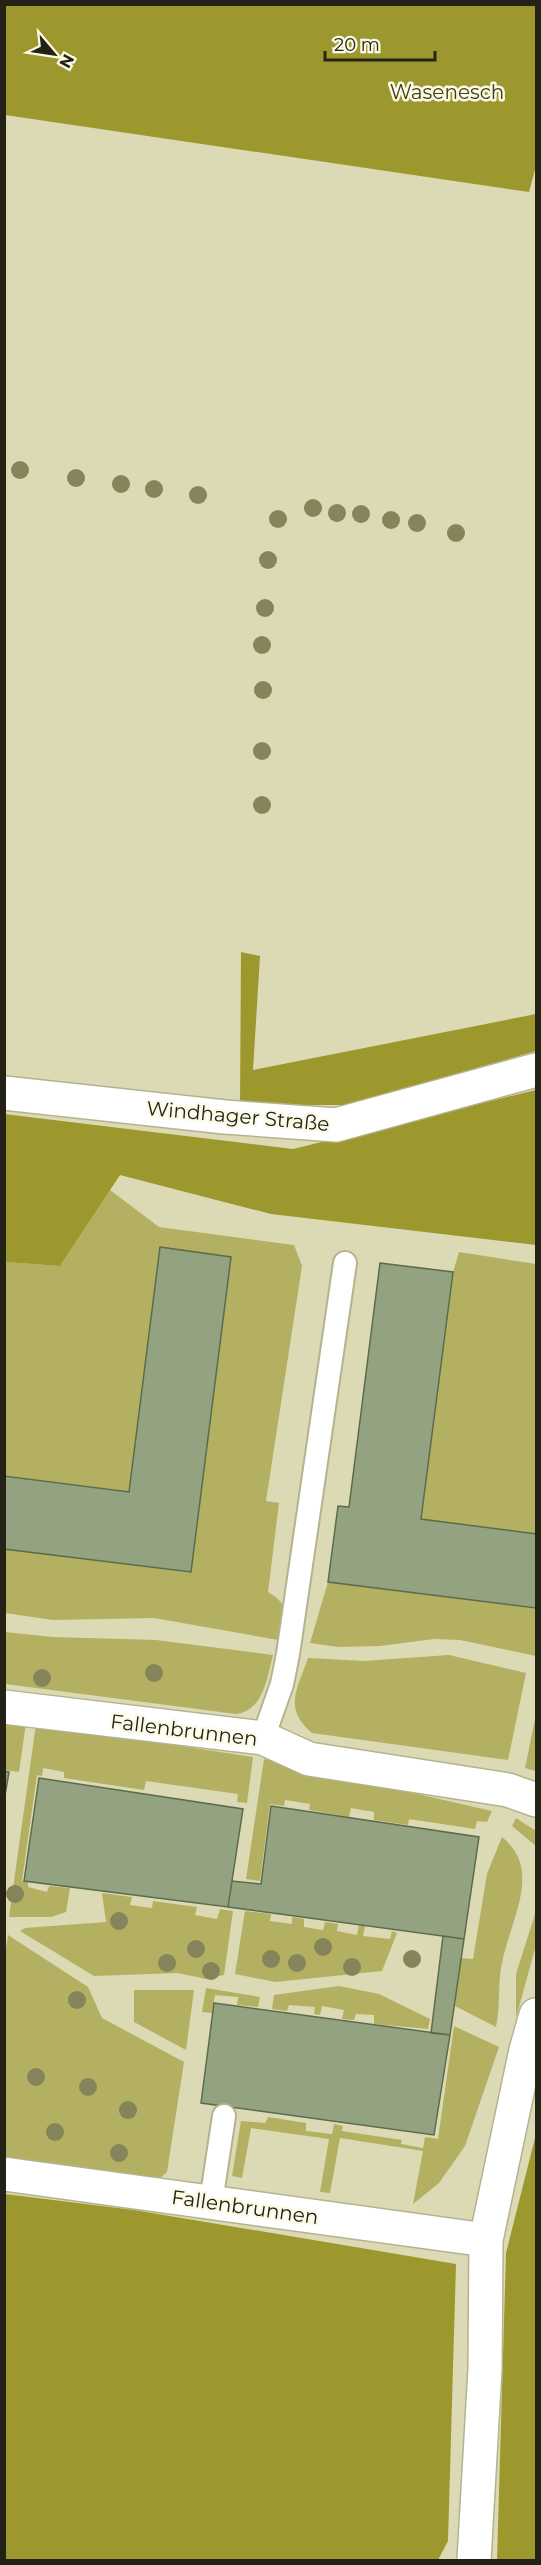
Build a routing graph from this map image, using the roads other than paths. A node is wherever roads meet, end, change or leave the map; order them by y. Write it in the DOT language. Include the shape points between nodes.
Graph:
graph roads {
  1 [pos="537,1070"];
  2 [pos="4,1093"];
  3 [pos="345,1263"];
  4 [pos="4,1707"];
  5 [pos="263,1738"];
  6 [pos="537,1800"];
  7 [pos="537,2015"];
  8 [pos="224,2116"];
  9 [pos="4,2174"];
  10 [pos="211,2202"];
  11 [pos="486,2240"];
  12 [pos="474,2560"];
  1 -- 2 [label="street, Windhager Straße" via="336,1125"];
  3 -- 5 [label="lane" via="288,1654"];
  4 -- 5 [label="street, Fallenbrunnen"];
  5 -- 6 [label="street, Fallenbrunnen" via="309,1759 508,1790"];
  7 -- 11 [label="street"];
  8 -- 10 [label="lane"];
  9 -- 10 [label="street, Fallenbrunnen"];
  10 -- 11 [label="street, Fallenbrunnen"];
  11 -- 12 [label="street" via="485,2369"];
}
